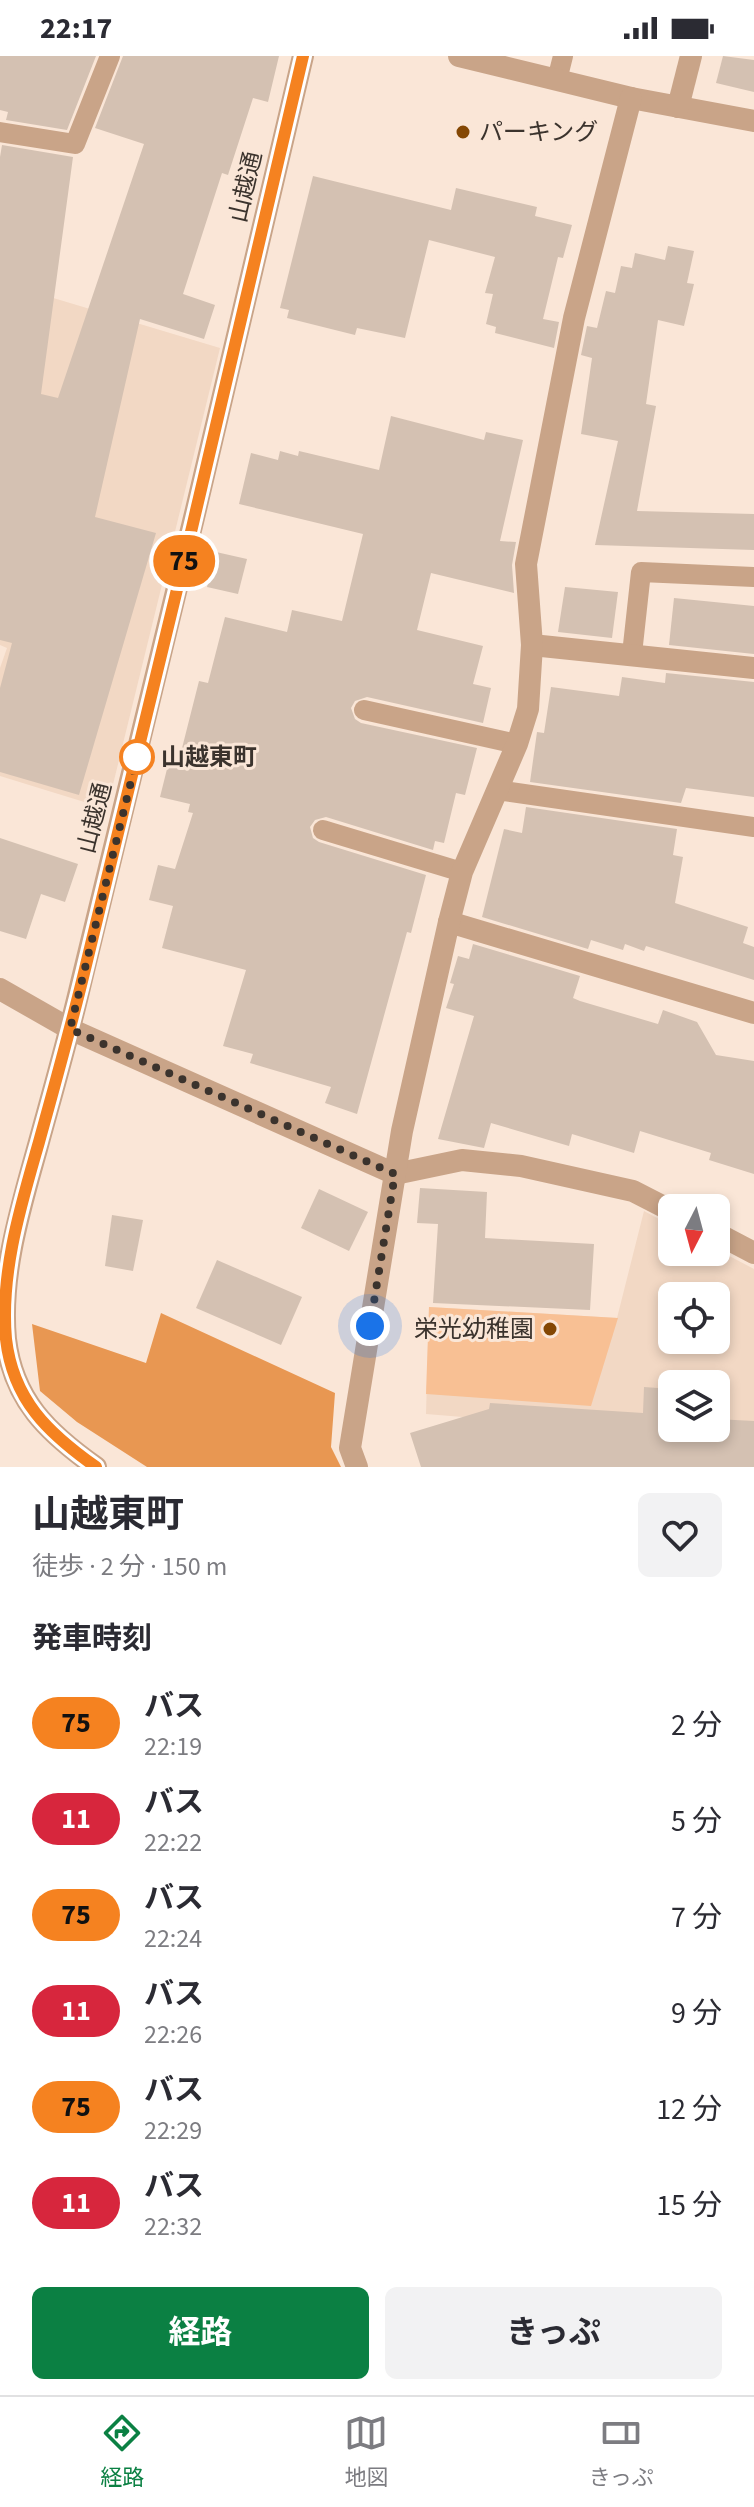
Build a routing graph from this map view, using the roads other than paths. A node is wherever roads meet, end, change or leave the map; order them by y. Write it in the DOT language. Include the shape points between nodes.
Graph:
graph roads {
  1 [pos="110,56"];
  2 [pos="303,56"];
  3 [pos="459,56"];
  4 [pos="563,56"];
  5 [pos="691,56"];
  6 [pos="557,80"];
  7 [pos="631,98"];
  8 [pos="678,107"];
  9 [pos="754,121"];
  10 [pos="0,132"];
  11 [pos="754,577"];
  12 [pos="532,645"];
  13 [pos="632,654"];
  14 [pos="754,668"];
  15 [pos="364,710"];
  16 [pos="517,744"];
  17 [pos="497,790"];
  18 [pos="754,827"];
  19 [pos="323,830"];
  20 [pos="462,872"];
  21 [pos="449,922"];
  22 [pos="0,989"];
  23 [pos="754,1013"];
  24 [pos="70,1029"];
  25 [pos="395,1174"];
  26 [pos="658,1204"];
  27 [pos="730,1240"];
  28 [pos="754,1253"];
  29 [pos="96,1467"];
  30 [pos="357,1467"];
  1 -- 10 [label="lane" via="75,144"];
  2 -- 24 [label="street, 山越通"];
  3 -- 6 [label="street"];
  4 -- 6 [label="lane"];
  5 -- 8 [label="street"];
  6 -- 7 [label="street"];
  7 -- 8 [label="street"];
  7 -- 12 [label="street" via="574,318 526,564"];
  8 -- 9 [label="street"];
  11 -- 13 [label="lane" via="641,572"];
  12 -- 13 [label="street"];
  12 -- 16 [label="street" via="528,709"];
  13 -- 14 [label="street"];
  15 -- 16 [label="lane"];
  16 -- 17 [label="street"];
  17 -- 18 [label="lane"];
  17 -- 20 [label="street"];
  19 -- 20 [label="lane"];
  20 -- 21 [label="street"];
  21 -- 23 [label="street"];
  21 -- 25 [label="street"];
  22 -- 24 [label="street"];
  24 -- 25 [label="street"];
  24 -- 29 [label="street, 山越通" via="14,1230 5,1337 21,1395 36,1419"];
  25 -- 26 [label="street" via="462,1160 521,1166 633,1191"];
  25 -- 30 [label="street" via="350,1448"];
  27 -- 28 [label="street"];
}
